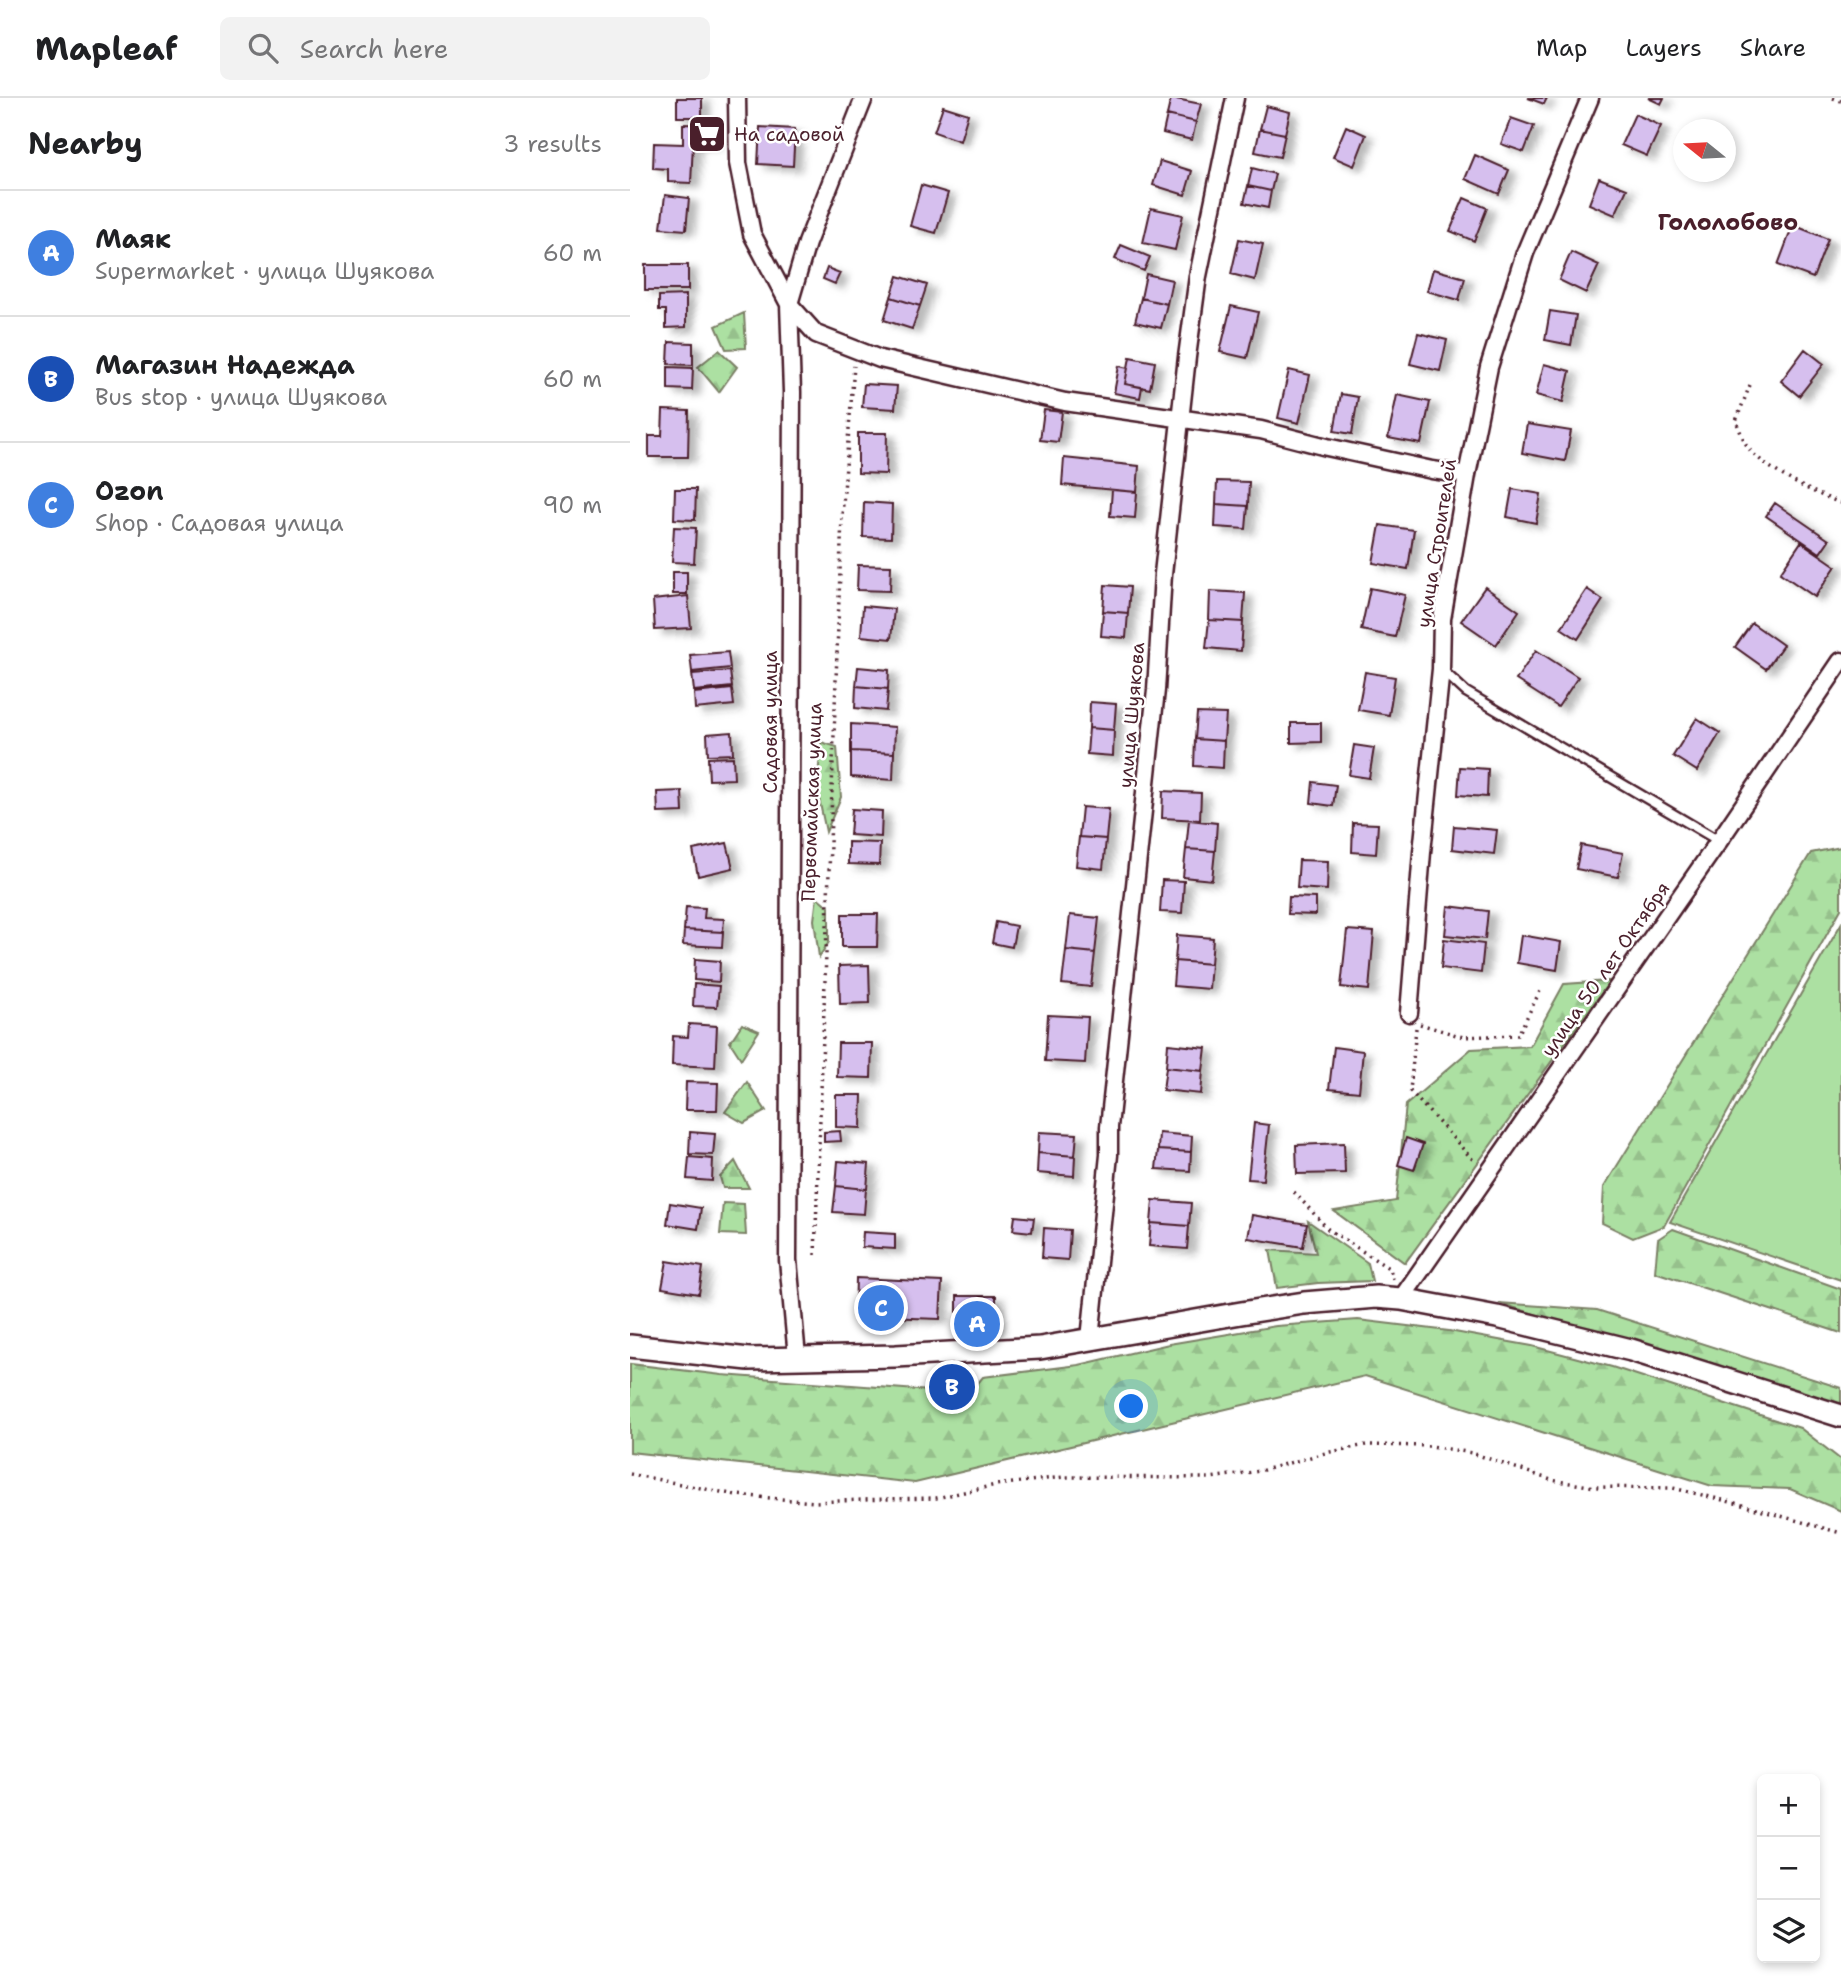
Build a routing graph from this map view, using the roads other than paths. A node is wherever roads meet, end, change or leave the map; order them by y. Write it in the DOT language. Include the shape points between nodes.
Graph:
graph roads {
  1 [pos="737,98"];
  2 [pos="863,98"];
  3 [pos="1234,98"];
  4 [pos="1590,98"];
  5 [pos="789,304"];
  6 [pos="1180,420"];
  7 [pos="1467,475"];
  8 [pos="1841,661"];
  9 [pos="1441,669"];
  10 [pos="1719,841"];
  11 [pos="1413,1018"];
  12 [pos="1401,1299"];
  13 [pos="1090,1339"];
  14 [pos="630,1346"];
  15 [pos="797,1357"];
  16 [pos="1841,1416"];
  1 -- 5 [label="street, Садовая улица" via="738,163 752,234"];
  2 -- 5 [label="street" via="807,243"];
  3 -- 6 [label="street, улица Шуякова" via="1198,276"];
  4 -- 7 [label="street, улица Строителей" via="1525,253 1489,367"];
  5 -- 6 [label="street" via="816,334 880,359 1065,402"];
  5 -- 15 [label="street, Садовая улица" via="788,1260"];
  6 -- 7 [label="street" via="1261,430 1432,471"];
  6 -- 13 [label="street, улица Шуякова"];
  7 -- 9 [label="street, улица Строителей" via="1442,618"];
  8 -- 10 [label="street, улица 50 лет Октября"];
  9 -- 10 [label="lane" via="1466,692"];
  9 -- 11 [label="street, улица Строителей" via="1422,852"];
  10 -- 12 [label="street, улица 50 лет Октября"];
  12 -- 13 [label="street" via="1304,1304"];
  12 -- 16 [label="street" via="1620,1347"];
  13 -- 15 [label="street" via="1040,1348"];
  14 -- 15 [label="street" via="749,1359"];
}
